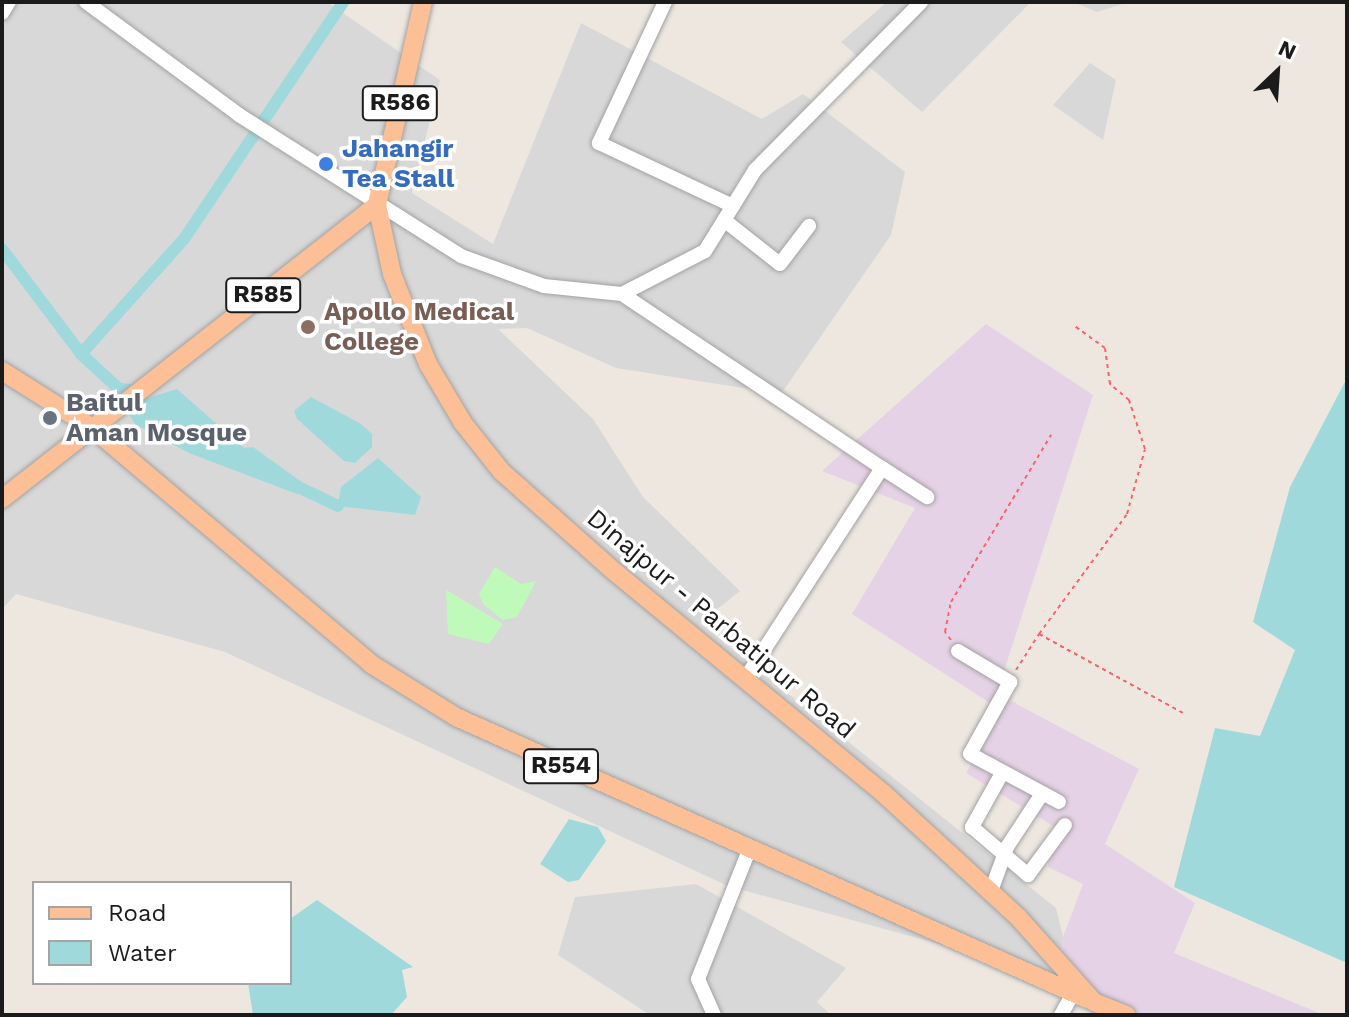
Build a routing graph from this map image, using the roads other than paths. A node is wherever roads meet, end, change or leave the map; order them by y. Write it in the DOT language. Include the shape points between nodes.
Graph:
graph roads {
  1 [pos="9,2"];
  2 [pos="86,2"];
  3 [pos="423,2"];
  4 [pos="665,2"];
  5 [pos="921,2"];
  6 [pos="2,13"];
  7 [pos="377,205"];
  8 [pos="733,206"];
  9 [pos="724,220"];
  10 [pos="809,226"];
  11 [pos="622,294"];
  12 [pos="2,371"];
  13 [pos="91,427"];
  14 [pos="882,468"];
  15 [pos="927,497"];
  16 [pos="2,499"];
  17 [pos="958,651"];
  18 [pos="745,679"];
  19 [pos="1001,775"];
  20 [pos="1040,797"];
  21 [pos="1059,802"];
  22 [pos="1065,825"];
  23 [pos="749,850"];
  24 [pos="1007,858"];
  25 [pos="991,891"];
  26 [pos="1073,993"];
  27 [pos="1094,1002"];
  28 [pos="714,1015"];
  29 [pos="1061,1015"];
  30 [pos="1126,1015"];
  1 -- 6 [label="street"];
  2 -- 7 [label="street" via="239,115"];
  3 -- 7 [label="main road, R586"];
  4 -- 8 [label="street" via="599,143"];
  5 -- 8 [label="street" via="837,81 755,170"];
  7 -- 11 [label="street" via="461,256 544,286"];
  7 -- 13 [label="main road, R585"];
  7 -- 18 [label="main road, Dinajpur - Parbatipur Road / R554" via="392,274 428,364 463,423 502,472"];
  8 -- 9 [label="street"];
  9 -- 10 [label="street" via="780,264"];
  9 -- 11 [label="street" via="705,251"];
  11 -- 14 [label="street"];
  12 -- 13 [label="main road, R554"];
  13 -- 16 [label="main road"];
  13 -- 23 [label="main road, R554" via="371,664 456,717"];
  14 -- 15 [label="street"];
  14 -- 18 [label="street"];
  17 -- 19 [label="street" via="1010,682 970,754"];
  18 -- 25 [label="main road, Dinajpur - Parbatipur Road / R554"];
  19 -- 20 [label="street"];
  19 -- 24 [label="street" via="972,827"];
  20 -- 21 [label="street"];
  20 -- 24 [label="street"];
  22 -- 24 [label="street" via="1028,875"];
  23 -- 26 [label="main road, R554"];
  23 -- 28 [label="street" via="698,979"];
  24 -- 25 [label="street"];
  25 -- 27 [label="main road, Dinajpur - Parbatipur Road / R554"];
  26 -- 27 [label="main road, R554"];
  26 -- 29 [label="street"];
  27 -- 30 [label="main road, Dinajpur - Parbatipur Road / R554"];
}
